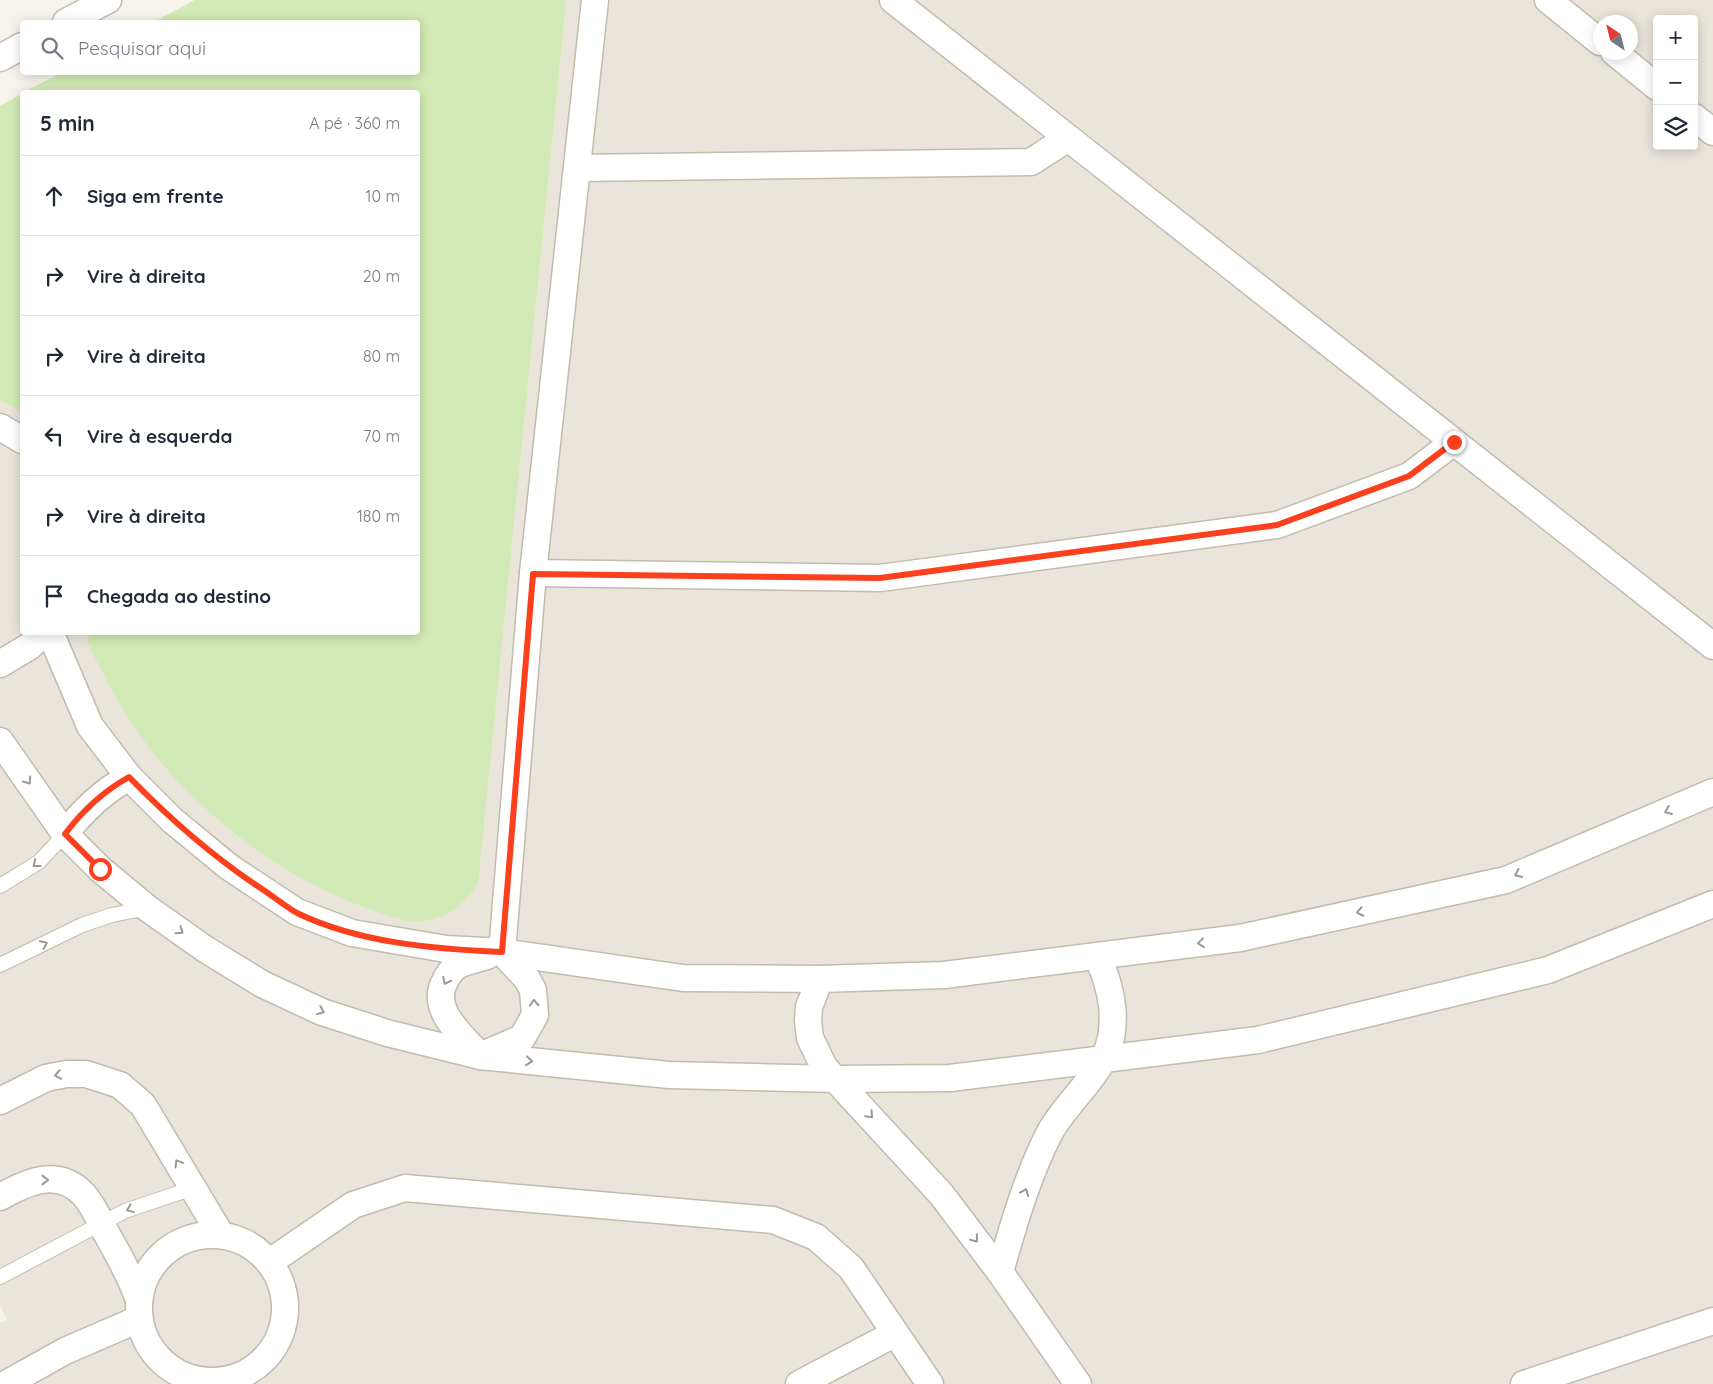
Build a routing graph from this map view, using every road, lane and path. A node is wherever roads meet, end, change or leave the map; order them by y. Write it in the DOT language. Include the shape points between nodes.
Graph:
graph roads {
  1 [pos="108,0"];
  2 [pos="595,0"];
  3 [pos="893,0"];
  4 [pos="1548,0"];
  5 [pos="70,20"];
  6 [pos="1593,36"];
  7 [pos="20,47"];
  8 [pos="0,58"];
  9 [pos="1624,60"];
  10 [pos="1653,84"];
  11 [pos="1698,120"];
  12 [pos="1713,132"];
  13 [pos="1068,138"];
  14 [pos="577,168"];
  15 [pos="0,427"];
  16 [pos="20,439"];
  17 [pos="1454,442"];
  18 [pos="533,574"];
  19 [pos="41,635"];
  20 [pos="51,635"];
  21 [pos="1713,646"];
  22 [pos="0,664"];
  23 [pos="0,741"];
  24 [pos="129,777"];
  25 [pos="1713,792"];
  26 [pos="65,834"];
  27 [pos="0,886"];
  28 [pos="1713,904"];
  29 [pos="147,908"];
  30 [pos="502,952"];
  31 [pos="1097,956"];
  32 [pos="0,966"];
  33 [pos="820,979"];
  34 [pos="480,1056"];
  35 [pos="1104,1059"];
  36 [pos="836,1080"];
  37 [pos="0,1101"];
  38 [pos="193,1188"];
  39 [pos="0,1197"];
  40 [pos="101,1223"];
  41 [pos="221,1235"];
  42 [pos="270,1262"];
  43 [pos="1000,1272"];
  44 [pos="0,1277"];
  45 [pos="139,1309"];
  46 [pos="1713,1321"];
  47 [pos="894,1334"];
  48 [pos="6,1384"];
  49 [pos="799,1384"];
  50 [pos="930,1384"];
  51 [pos="1078,1384"];
  52 [pos="1524,1384"];
  1 -- 5 [label="street"];
  2 -- 14 [label="street"];
  3 -- 13 [label="street"];
  4 -- 6 [label="street"];
  7 -- 8 [label="street"];
  9 -- 10 [label="street"];
  11 -- 12 [label="street"];
  13 -- 14 [label="street" via="1031,162"];
  13 -- 17 [label="street"];
  14 -- 18 [label="street"];
  15 -- 16 [label="street"];
  17 -- 18 [label="street" via="1409,476 1277,525 880,578"];
  17 -- 21 [label="street"];
  18 -- 30 [label="street"];
  19 -- 22 [label="street" via="30,646"];
  20 -- 24 [label="street" via="90,726"];
  23 -- 26 [label="street, one-way"];
  24 -- 26 [label="street" via="96,798"];
  24 -- 30 [label="street" via="172,820 229,867 297,912 352,933 446,949"];
  25 -- 31 [label="street, one-way" via="1506,880 1240,938"];
  26 -- 27 [label="lane, one-way" via="39,862"];
  26 -- 29 [label="street" via="100,869"];
  28 -- 35 [label="street" via="1548,970 1258,1040"];
  32 -- 29 [label="lane, one-way" via="82,925 112,914"];
  29 -- 34 [label="street, one-way" via="262,984 322,1012 387,1033"];
  30 -- 33 [label="street" via="682,978"];
  34 -- 30 [label="street, one-way" via="522,1038 535,1015 533,990"];
  30 -- 34 [label="street, one-way" via="457,966 442,986 443,1011"];
  31 -- 33 [label="street" via="944,975"];
  31 -- 35 [label="street" via="1110,988 1112,1005 1111,1032"];
  33 -- 36 [label="street" via="809,1006 810,1038 824,1067"];
  34 -- 36 [label="street, one-way" via="669,1075"];
  35 -- 36 [label="street" via="950,1078"];
  43 -- 35 [label="street, one-way" via="1018,1211 1050,1132"];
  36 -- 43 [label="street, one-way" via="941,1194"];
  38 -- 37 [label="street, one-way" via="144,1104 120,1085 86,1074 66,1074 46,1078"];
  38 -- 40 [label="lane, one-way" via="150,1201"];
  38 -- 41 [label="street"];
  39 -- 40 [label="street, one-way" via="30,1181 59,1181 84,1195"];
  40 -- 44 [label="lane"];
  40 -- 45 [label="street" via="130,1276"];
  41 -- 42 [label="street" via="240,1239"];
  41 -- 45 [label="street" via="201,1235 166,1250 143,1281"];
  42 -- 45 [label="street" via="280,1279 286,1317 281,1335 264,1359 241,1376 203,1381 185,1377 168,1368 144,1337"];
  42 -- 47 [label="street" via="353,1205 405,1188 773,1220 816,1237 850,1268"];
  43 -- 51 [label="street"];
  45 -- 48 [label="street"];
  46 -- 52 [label="street"];
  47 -- 49 [label="street"];
  47 -- 50 [label="street"];
}
